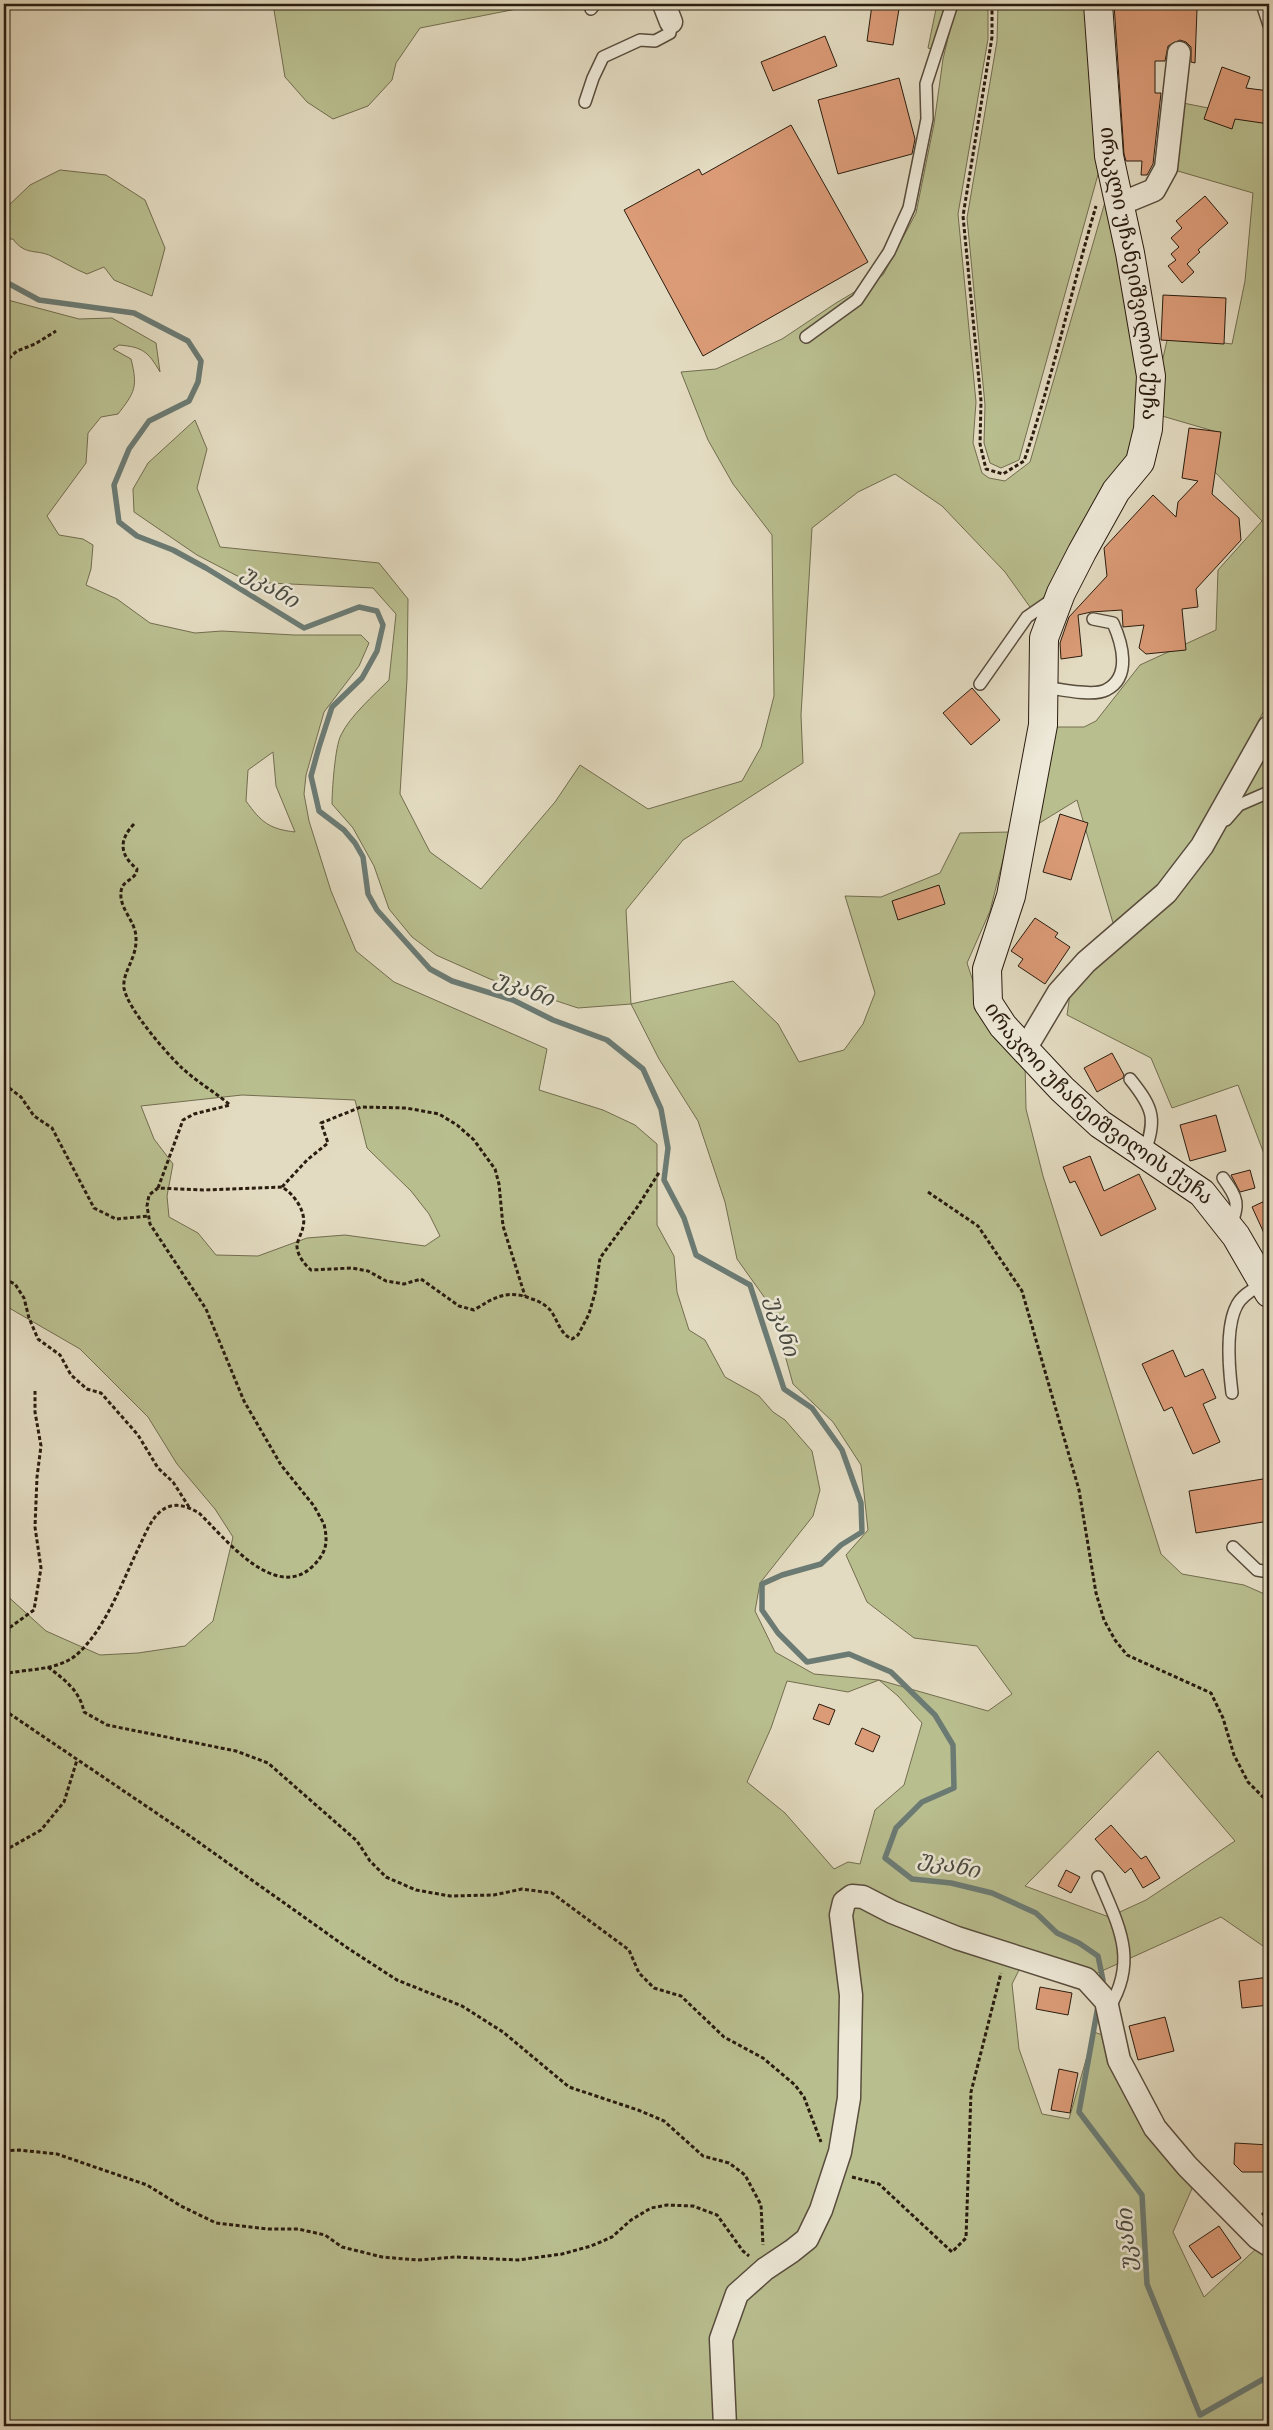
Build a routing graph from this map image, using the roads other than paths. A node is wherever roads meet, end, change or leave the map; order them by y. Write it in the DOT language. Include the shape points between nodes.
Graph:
graph roads {
  1 [pos="952,4"];
  2 [pos="1262,4"];
  3 [pos="1100,7"];
  4 [pos="668,13"];
  5 [pos="1269,24"];
  6 [pos="1179,53"];
  7 [pos="585,102"];
  8 [pos="1108,204"];
  9 [pos="806,337"];
  10 [pos="1061,593"];
  11 [pos="1093,619"];
  12 [pos="980,684"];
  13 [pos="1042,687"];
  14 [pos="1269,727"];
  15 [pos="1269,792"];
  16 [pos="1202,846"];
  17 [pos="1025,1049"];
  18 [pos="1130,1080"];
  19 [pos="1144,1155"];
  20 [pos="1223,1178"];
  21 [pos="1230,1228"];
  22 [pos="1266,1288"];
  23 [pos="1232,1393"];
  24 [pos="1233,1547"];
  25 [pos="1269,1572"];
  26 [pos="1098,1877"];
  27 [pos="1103,1999"];
  28 [pos="1269,2245"];
  29 [pos="725,2426"];
  1 -- 9 [label="lane" via="926,84 927,119 909,208 889,252 857,300"];
  2 -- 5 [label="lane"];
  3 -- 8 [label="street, ირაკლი უჩანეიშვილის ქუჩა" via="1109,156"];
  4 -- 7 [label="lane" via="670,33 655,41 640,40 604,58"];
  6 -- 8 [label="street" via="1166,168 1154,190"];
  8 -- 10 [label="street, ირაკლი უჩანეიშვილის ქუჩა" via="1151,376 1148,430 1140,462 1116,491"];
  10 -- 12 [label="lane" via="1027,617"];
  10 -- 13 [label="street, ირაკლი უჩანეიშვილის ქუჩა" via="1044,638"];
  11 -- 13 [label="lane" via="1112,623 1119,636 1123,656 1120,677 1106,691 1088,693"];
  13 -- 17 [label="street, ირაკლი უჩანეიშვილის ქუჩა" via="1043,725 1010,896 987,969 988,1003 1003,1026"];
  14 -- 16 [label="street"];
  15 -- 16 [label="lane" via="1239,806"];
  16 -- 17 [label="street" via="1166,893 1086,962 1059,992"];
  17 -- 19 [label="street, ირაკლი უჩანეიშვილის ქუჩა" via="1062,1090 1100,1124"];
  18 -- 19 [label="lane" via="1142,1094 1153,1126"];
  19 -- 21 [label="street, ირაკლი უჩანეიშვილის ქუჩა" via="1202,1193"];
  20 -- 21 [label="lane" via="1235,1194 1238,1209"];
  21 -- 22 [label="street, ირაკლი უჩანეიშვილის ქუჩა"];
  22 -- 23 [label="lane" via="1244,1295 1236,1305 1228,1359"];
  24 -- 25 [label="lane" via="1257,1570"];
  26 -- 27 [label="lane" via="1121,1934 1125,1968 1120,1991"];
  27 -- 28 [label="street" via="1119,2060 1155,2128 1187,2166 1258,2238"];
  27 -- 29 [label="street" via="1086,1979 931,1928 863,1898 852,1896 844,1902 841,1915 852,1995 849,2098 840,2152 821,2210 806,2239 737,2294 721,2339"];
}
